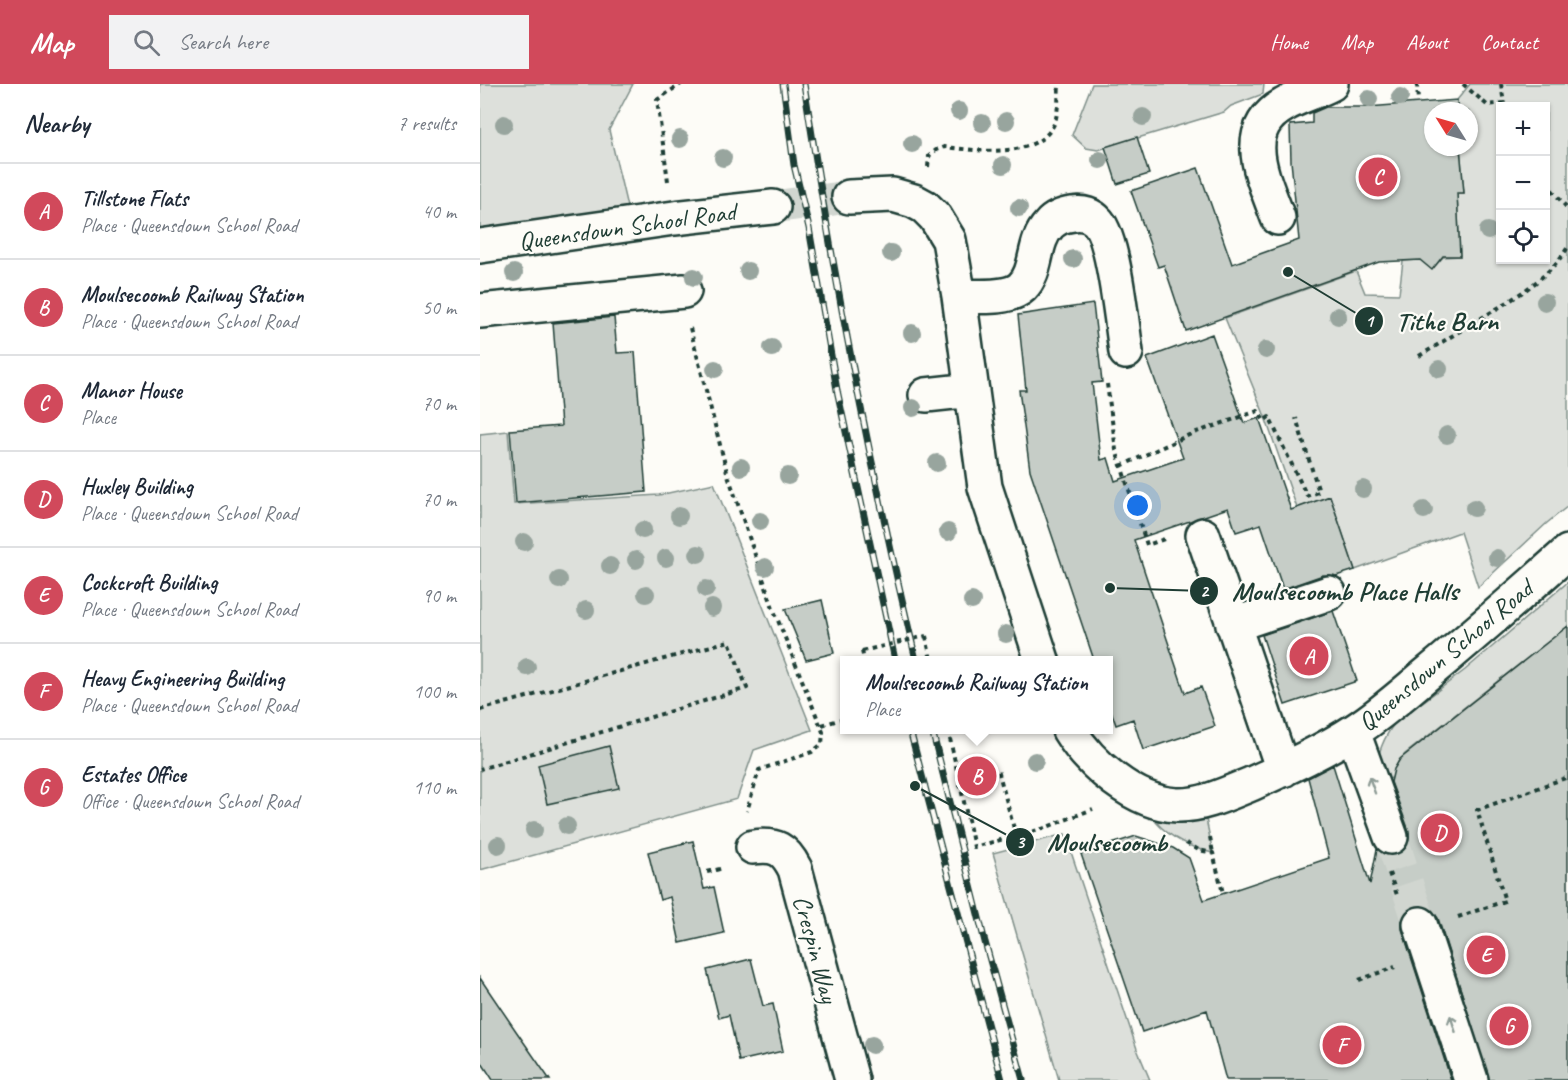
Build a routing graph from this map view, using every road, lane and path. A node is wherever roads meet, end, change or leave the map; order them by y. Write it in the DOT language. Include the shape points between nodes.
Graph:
graph roads {
  1 [pos="681,84"];
  2 [pos="1059,84"];
  3 [pos="1331,84"];
  4 [pos="1417,84"];
  5 [pos="1463,84"];
  6 [pos="1501,84"];
  7 [pos="1418,102"];
  8 [pos="1504,102"];
  9 [pos="1496,105"];
  10 [pos="1550,189"];
  11 [pos="849,197"];
  12 [pos="773,207"];
  13 [pos="925,207"];
  14 [pos="1568,209"];
  15 [pos="674,218"];
  16 [pos="1278,218"];
  17 [pos="480,246"];
  18 [pos="1568,247"];
  19 [pos="684,291"];
  20 [pos="960,296"];
  21 [pos="480,311"];
  22 [pos="1126,352"];
  23 [pos="1419,356"];
  24 [pos="972,390"];
  25 [pos="926,395"];
  26 [pos="1296,418"];
  27 [pos="1121,466"];
  28 [pos="1203,535"];
  29 [pos="1568,552"];
  30 [pos="1329,593"];
  31 [pos="1233,625"];
  32 [pos="863,656"];
  33 [pos="930,656"];
  34 [pos="1041,656"];
  35 [pos="480,710"];
  36 [pos="840,720"];
  37 [pos="822,725"];
  38 [pos="1353,732"];
  39 [pos="949,734"];
  40 [pos="1073,734"];
  41 [pos="480,769"];
  42 [pos="1283,770"];
  43 [pos="991,772"];
  44 [pos="1568,777"];
  45 [pos="1124,784"];
  46 [pos="746,814"];
  47 [pos="1016,836"];
  48 [pos="1390,837"];
  49 [pos="753,847"];
  50 [pos="1388,871"];
  51 [pos="1414,919"];
  52 [pos="852,1080"];
  53 [pos="1471,1080"];
  1 -- 15 [label="path" via="657,100"];
  2 -- 13 [label="path" via="1055,124 1043,137 998,152 944,147 929,156"];
  3 -- 16 [label="street" via="1281,106 1257,137 1257,158"];
  4 -- 7 [label="path"];
  5 -- 9 [label="path" via="1487,105"];
  6 -- 8 [label="path"];
  10 -- 14 [label="path"];
  11 -- 13 [label="street" via="893,195"];
  12 -- 15 [label="street, Queensdown School Road"];
  13 -- 20 [label="street" via="949,240"];
  15 -- 17 [label="street, Queensdown School Road"];
  18 -- 23 [label="path" via="1538,280"];
  19 -- 21 [label="street"];
  19 -- 37 [label="path" via="688,324 727,472 773,608"];
  20 -- 22 [label="street" via="1015,292 1032,271 1039,239 1051,223 1072,214 1089,215 1102,228 1110,247"];
  20 -- 24 [label="street"];
  22 -- 27 [label="path" via="1105,355 1108,398"];
  24 -- 25 [label="street"];
  24 -- 34 [label="street" via="986,487"];
  26 -- 27 [label="path" via="1319,492 1307,496 1269,417 1264,420 1258,411 1191,434"];
  27 -- 28 [label="path" via="1147,545 1200,527"];
  28 -- 31 [label="street"];
  29 -- 38 [label="street, Queensdown School Road" via="1376,717"];
  30 -- 31 [label="street"];
  31 -- 42 [label="street"];
  32 -- 33 [label="path, bridge" via="862,651 926,636"];
  35 -- 41 [label="path" via="729,641 747,688"];
  36 -- 37 [label="path"];
  37 -- 46 [label="path" via="822,744 812,752 759,770"];
  38 -- 42 [label="street, Queensdown School Road"];
  48 -- 38 [label="street, one-way"];
  39 -- 47 [label="path" via="974,847"];
  40 -- 45 [label="street, Queensdown School Road" via="1094,762"];
  42 -- 45 [label="street, Queensdown School Road" via="1190,805 1168,804"];
  43 -- 47 [label="path" via="998,771"];
  44 -- 51 [label="path" via="1477,810 1505,901"];
  45 -- 47 [label="path" via="1105,804"];
  49 -- 52 [label="street, Crespin Way" via="767,845 784,852 795,869"];
  50 -- 51 [label="path"];
  53 -- 51 [label="street, one-way"];
}
